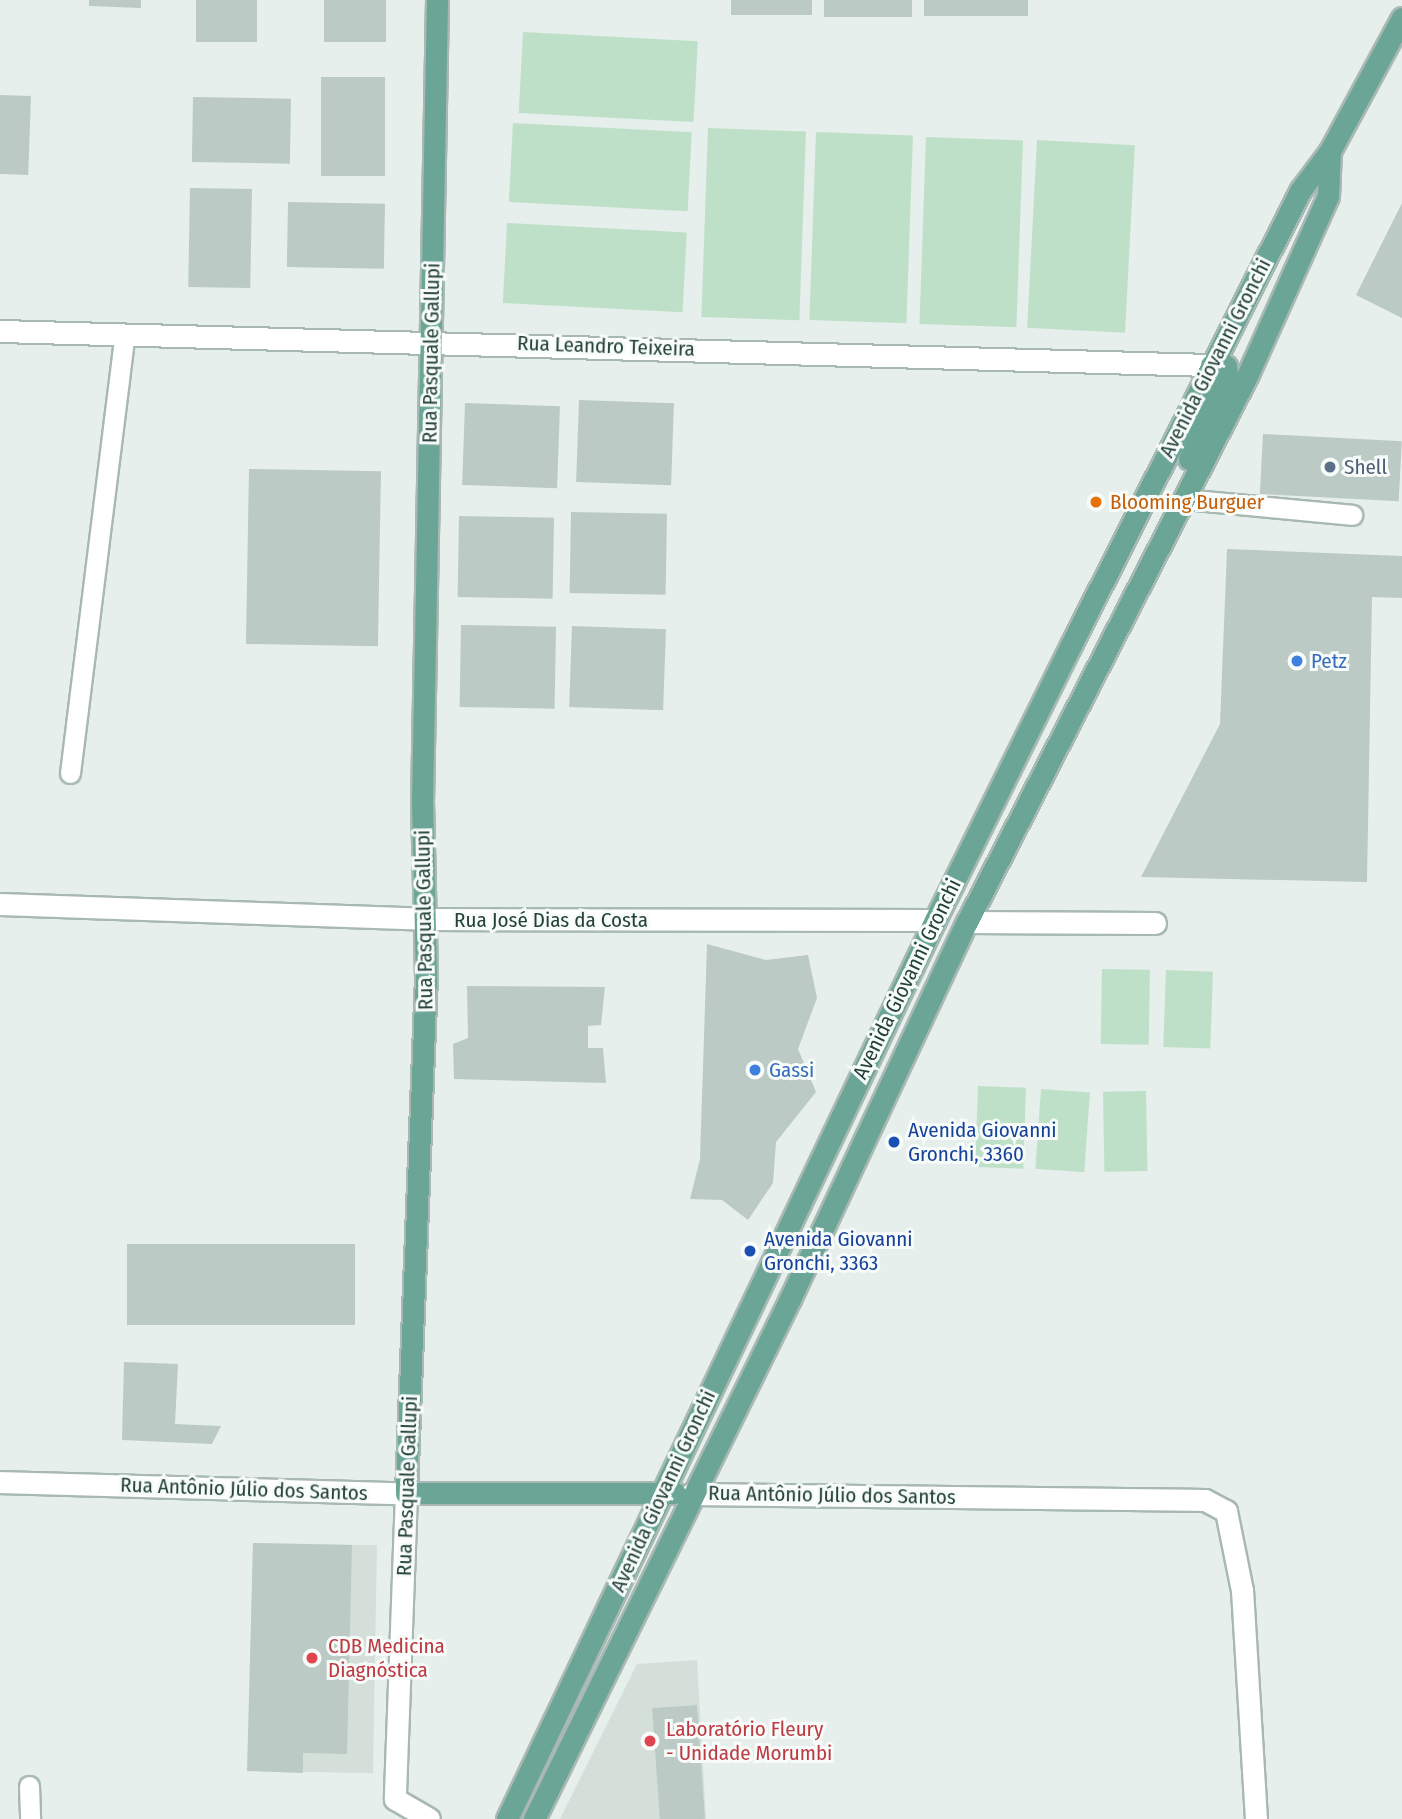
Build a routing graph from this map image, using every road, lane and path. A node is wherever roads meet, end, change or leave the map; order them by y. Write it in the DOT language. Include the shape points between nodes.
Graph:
graph roads {
  1 [pos="438,0"];
  2 [pos="1402,18"];
  3 [pos="1330,151"];
  4 [pos="0,331"];
  5 [pos="125,334"];
  6 [pos="431,340"];
  7 [pos="1211,365"];
  8 [pos="1184,499"];
  9 [pos="1352,515"];
  10 [pos="1162,541"];
  11 [pos="70,772"];
  12 [pos="0,904"];
  13 [pos="425,919"];
  14 [pos="935,919"];
  15 [pos="967,922"];
  16 [pos="1155,923"];
  17 [pos="0,1482"];
  18 [pos="406,1493"];
  19 [pos="662,1493"];
  20 [pos="691,1494"];
  21 [pos="29,1786"];
  22 [pos="30,1819"];
  23 [pos="429,1819"];
  24 [pos="507,1819"];
  25 [pos="534,1819"];
  26 [pos="1256,1819"];
  1 -- 6 [label="main road, Rua Pasquale Gallupi"];
  2 -- 3 [label="main road, Avenida Giovanni Gronchi"];
  3 -- 7 [label="main road, Avenida Giovanni Gronchi" via="1300,191"];
  3 -- 8 [label="main road, Avenida Giovanni Gronchi" via="1328,196 1248,374"];
  4 -- 5 [label="street, Rua Leandro Teixeira"];
  5 -- 6 [label="street, Rua Leandro Teixeira"];
  5 -- 11 [label="lane"];
  6 -- 7 [label="street, Rua Leandro Teixeira"];
  6 -- 13 [label="main road, Rua Pasquale Gallupi" via="422,800"];
  7 -- 10 [label="main road" via="1224,365 1227,376 1174,494"];
  7 -- 14 [label="main road, Avenida Giovanni Gronchi"];
  8 -- 9 [label="lane"];
  8 -- 10 [label="main road, Avenida Giovanni Gronchi"];
  10 -- 15 [label="main road, Avenida Giovanni Gronchi"];
  12 -- 13 [label="street, Rua José Dias da Costa"];
  13 -- 14 [label="street, Rua José Dias da Costa"];
  13 -- 18 [label="main road, Rua Pasquale Gallupi" via="423,1097"];
  14 -- 19 [label="main road, Avenida Giovanni Gronchi"];
  15 -- 16 [label="street"];
  15 -- 20 [label="main road, Avenida Giovanni Gronchi" via="790,1299"];
  17 -- 18 [label="street, Rua Antônio Júlio dos Santos"];
  18 -- 19 [label="main road, Rua Antônio Júlio dos Santos"];
  18 -- 23 [label="street, Rua Pasquale Gallupi" via="395,1799"];
  19 -- 20 [label="main road, Rua Antônio Júlio dos Santos"];
  19 -- 24 [label="main road, Avenida Giovanni Gronchi"];
  20 -- 25 [label="main road, Avenida Giovanni Gronchi"];
  20 -- 26 [label="street, Rua Antônio Júlio dos Santos" via="1205,1500 1226,1511 1242,1590"];
  21 -- 22 [label="lane"];
}
